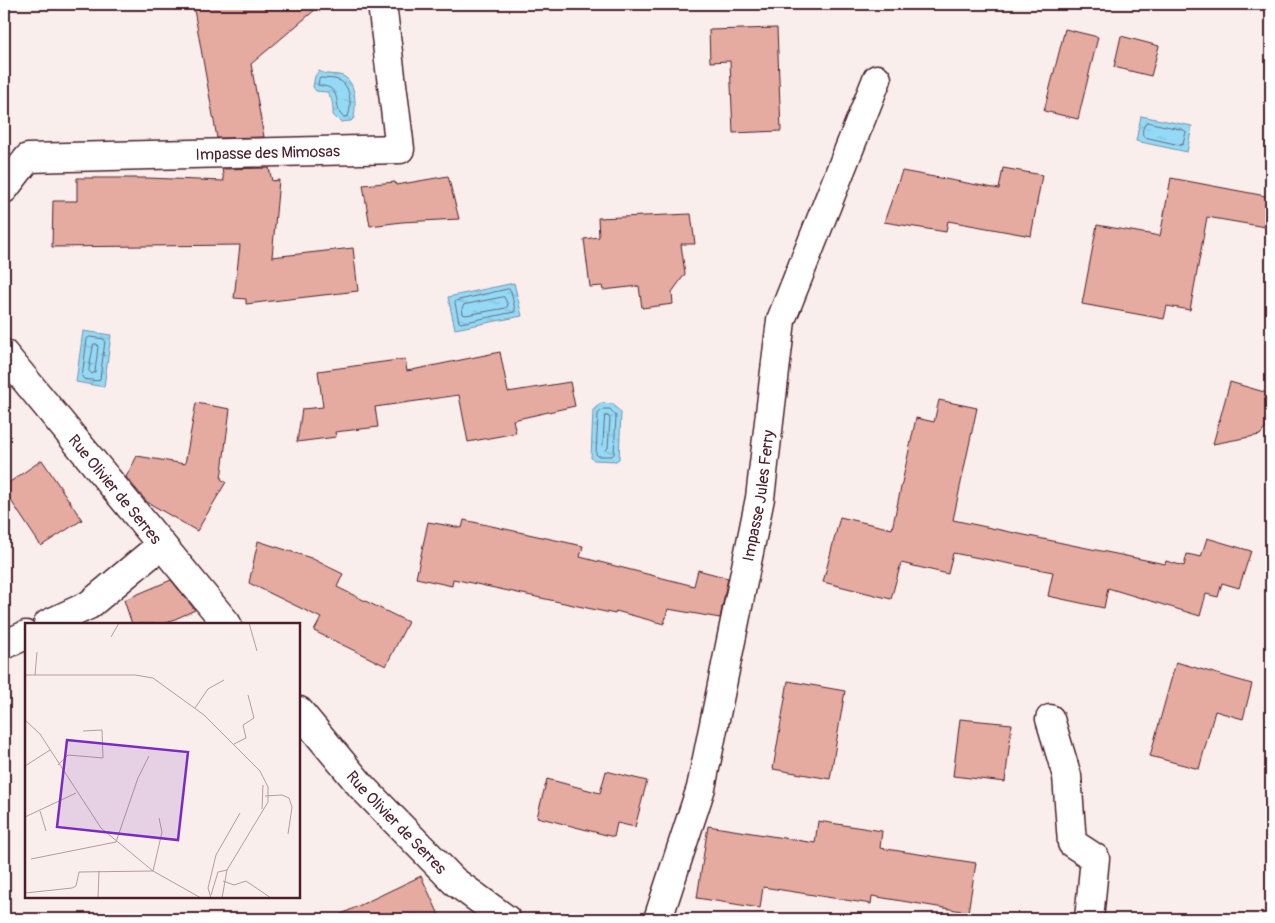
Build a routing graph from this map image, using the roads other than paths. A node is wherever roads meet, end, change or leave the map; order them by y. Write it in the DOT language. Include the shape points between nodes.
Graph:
graph roads {
  1 [pos="382,4"];
  2 [pos="877,79"];
  3 [pos="4,189"];
  4 [pos="4,354"];
  5 [pos="161,545"];
  6 [pos="50,623"];
  7 [pos="226,623"];
  8 [pos="25,635"];
  9 [pos="4,645"];
  10 [pos="300,712"];
  11 [pos="1050,719"];
  12 [pos="506,919"];
  13 [pos="658,919"];
  14 [pos="1089,919"];
  1 -- 3 [label="street, Impasse des Mimosas" via="400,149 28,158"];
  2 -- 13 [label="street, Impasse Jules Ferry" via="781,320 760,498 705,769"];
  4 -- 5 [label="street, Rue Olivier de Serres"];
  5 -- 6 [label="street" via="89,605"];
  5 -- 7 [label="street, Rue Olivier de Serres"];
  8 -- 9 [label="street"];
  10 -- 12 [label="street, Rue Olivier de Serres" via="362,787 454,881"];
  11 -- 14 [label="street" via="1067,776 1072,843 1095,858"];
}
